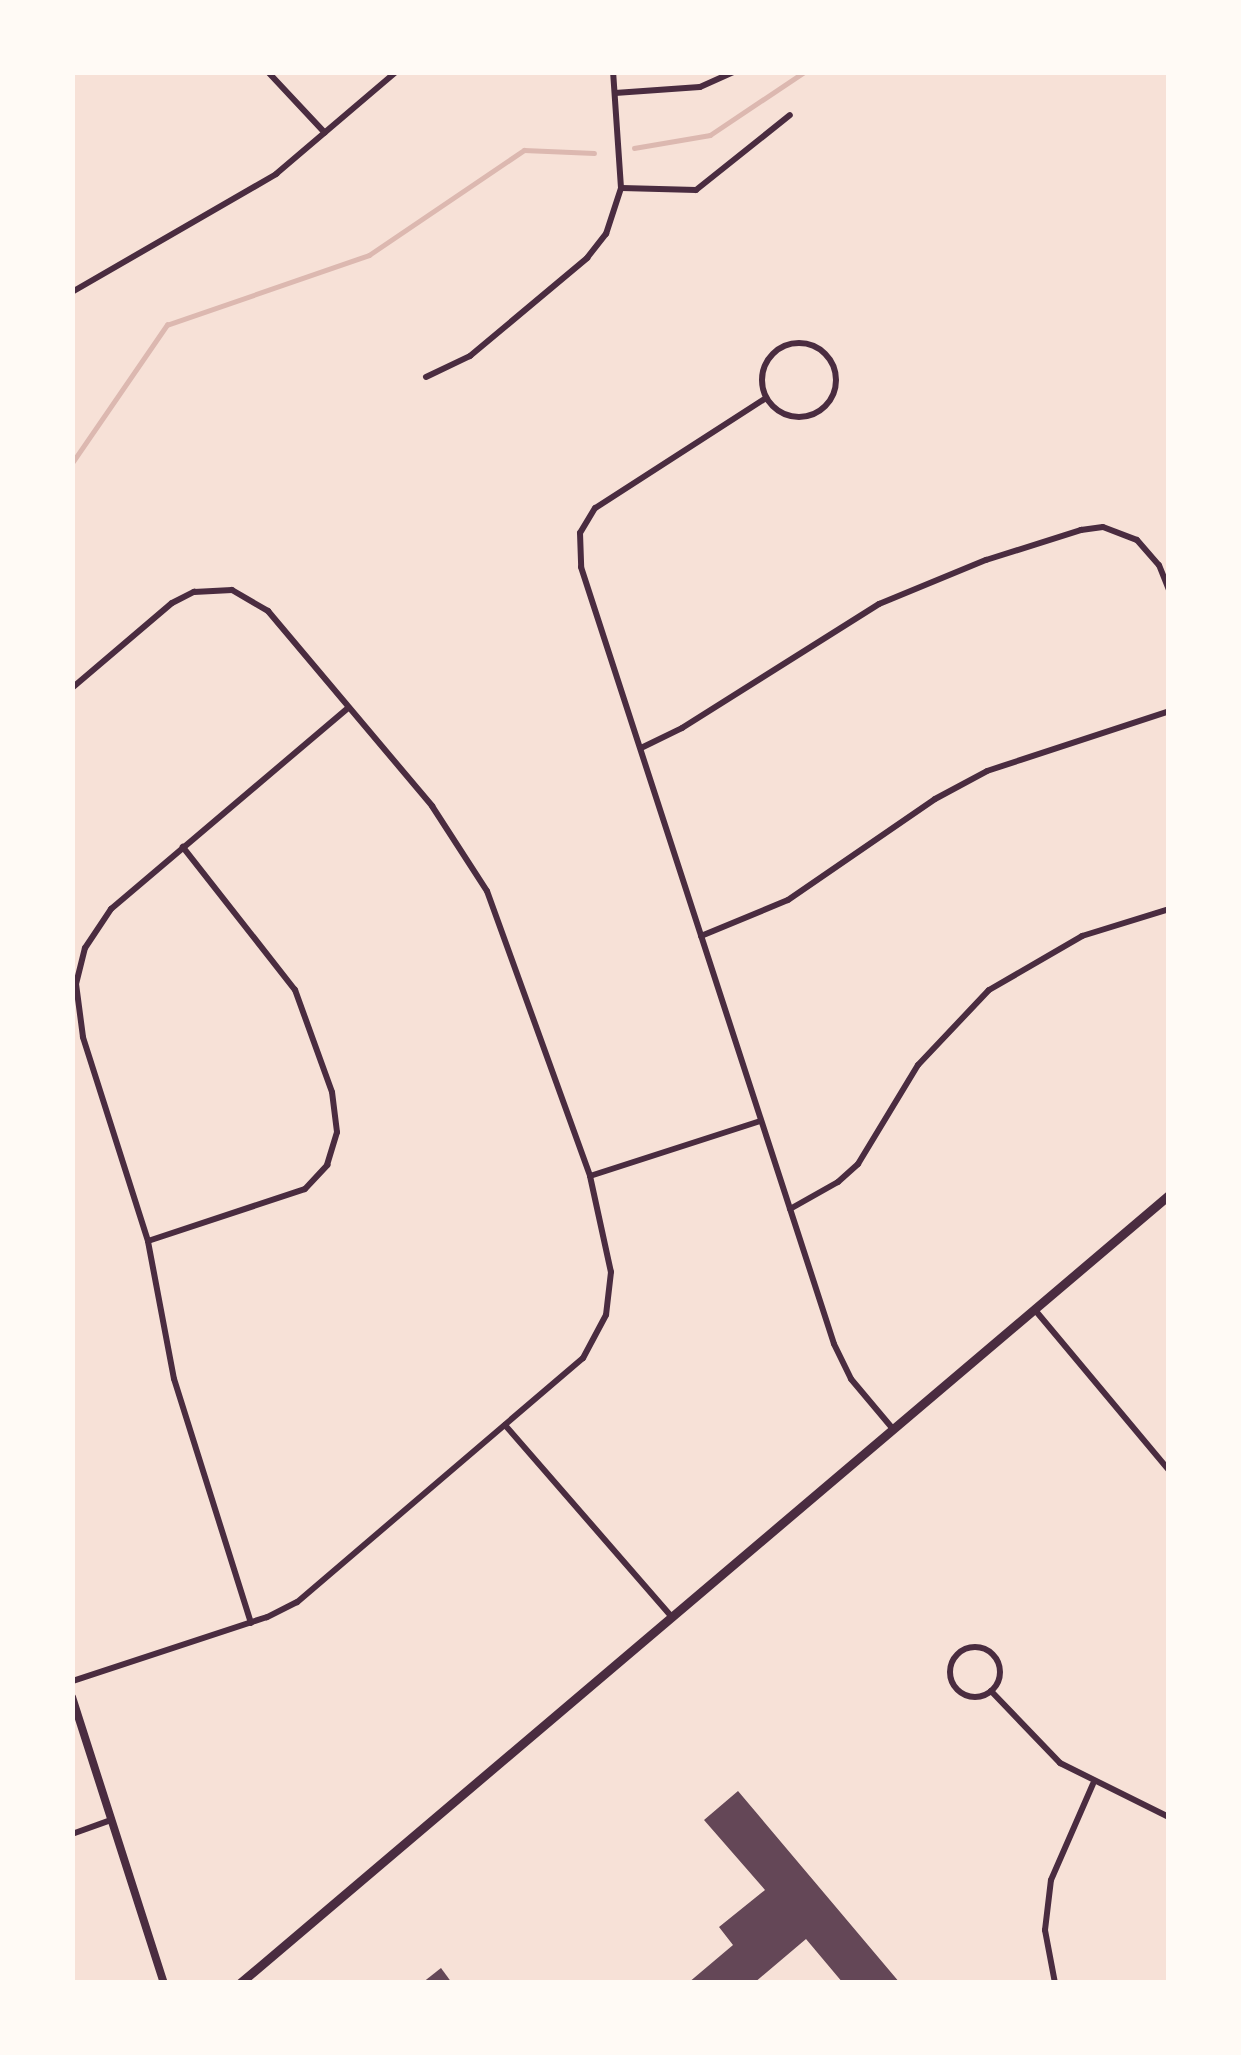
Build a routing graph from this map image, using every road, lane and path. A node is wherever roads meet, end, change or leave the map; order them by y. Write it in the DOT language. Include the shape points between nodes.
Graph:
graph roads {
  1 [pos="268,72"];
  2 [pos="396,72"];
  3 [pos="614,72"];
  4 [pos="734,72"];
  5 [pos="615,93"];
  6 [pos="790,115"];
  7 [pos="325,133"];
  8 [pos="621,188"];
  9 [pos="72,292"];
  10 [pos="426,377"];
  11 [pos="766,398"];
  12 [pos="1169,590"];
  13 [pos="72,688"];
  14 [pos="348,708"];
  15 [pos="1169,711"];
  16 [pos="641,748"];
  17 [pos="183,847"];
  18 [pos="1169,909"];
  19 [pos="701,936"];
  20 [pos="760,1120"];
  21 [pos="590,1176"];
  22 [pos="1169,1196"];
  23 [pos="790,1210"];
  24 [pos="148,1241"];
  25 [pos="1034,1310"];
  26 [pos="505,1424"];
  27 [pos="893,1429"];
  28 [pos="1169,1471"];
  29 [pos="672,1617"];
  30 [pos="250,1623"];
  31 [pos="72,1681"];
  32 [pos="992,1691"];
  33 [pos="72,1697"];
  34 [pos="1093,1784"];
  35 [pos="1169,1816"];
  36 [pos="111,1820"];
  37 [pos="72,1834"];
  38 [pos="164,1983"];
  39 [pos="240,1983"];
  40 [pos="1054,1983"];
  1 -- 7 [label="street"];
  2 -- 7 [label="street"];
  3 -- 5 [label="street"];
  4 -- 5 [label="street" via="700,87"];
  5 -- 8 [label="street"];
  6 -- 8 [label="street" via="695,190"];
  7 -- 9 [label="street" via="238,199"];
  8 -- 10 [label="street" via="614,218 587,258 470,356"];
  11 -- 11 [label="street" via="796,418 820,412 835,392 835,368 808,344 784,346 762,374"];
  11 -- 16 [label="street" via="609,496 580,533 581,566"];
  12 -- 16 [label="street" via="1137,540 1114,529 1081,530 879,604"];
  13 -- 14 [label="street" via="172,602 221,589 268,611"];
  14 -- 17 [label="street"];
  14 -- 21 [label="street" via="432,806 488,891"];
  15 -- 19 [label="street" via="987,771 788,900"];
  16 -- 19 [label="street"];
  17 -- 24 [label="street" via="100,921 76,984 83,1037"];
  17 -- 24 [label="street" via="295,990 332,1092 337,1132 327,1166 305,1190"];
  18 -- 23 [label="street" via="1082,936 989,990 918,1065 858,1164"];
  19 -- 20 [label="street"];
  20 -- 21 [label="street"];
  20 -- 23 [label="street"];
  21 -- 26 [label="street" via="608,1244 606,1315 584,1358"];
  22 -- 25 [label="main road"];
  23 -- 27 [label="street" via="840,1358"];
  24 -- 30 [label="street" via="174,1379"];
  25 -- 27 [label="main road"];
  25 -- 28 [label="street"];
  26 -- 29 [label="street"];
  26 -- 30 [label="street" via="309,1592"];
  27 -- 29 [label="main road"];
  29 -- 39 [label="main road"];
  30 -- 31 [label="street"];
  32 -- 32 [label="street" via="969,1696 956,1688 950,1673 960,1652 985,1648 997,1660"];
  32 -- 34 [label="street" via="1043,1749"];
  33 -- 36 [label="street"];
  34 -- 35 [label="street"];
  34 -- 40 [label="street" via="1051,1880 1045,1930"];
  36 -- 37 [label="street"];
  36 -- 38 [label="street"];
}
